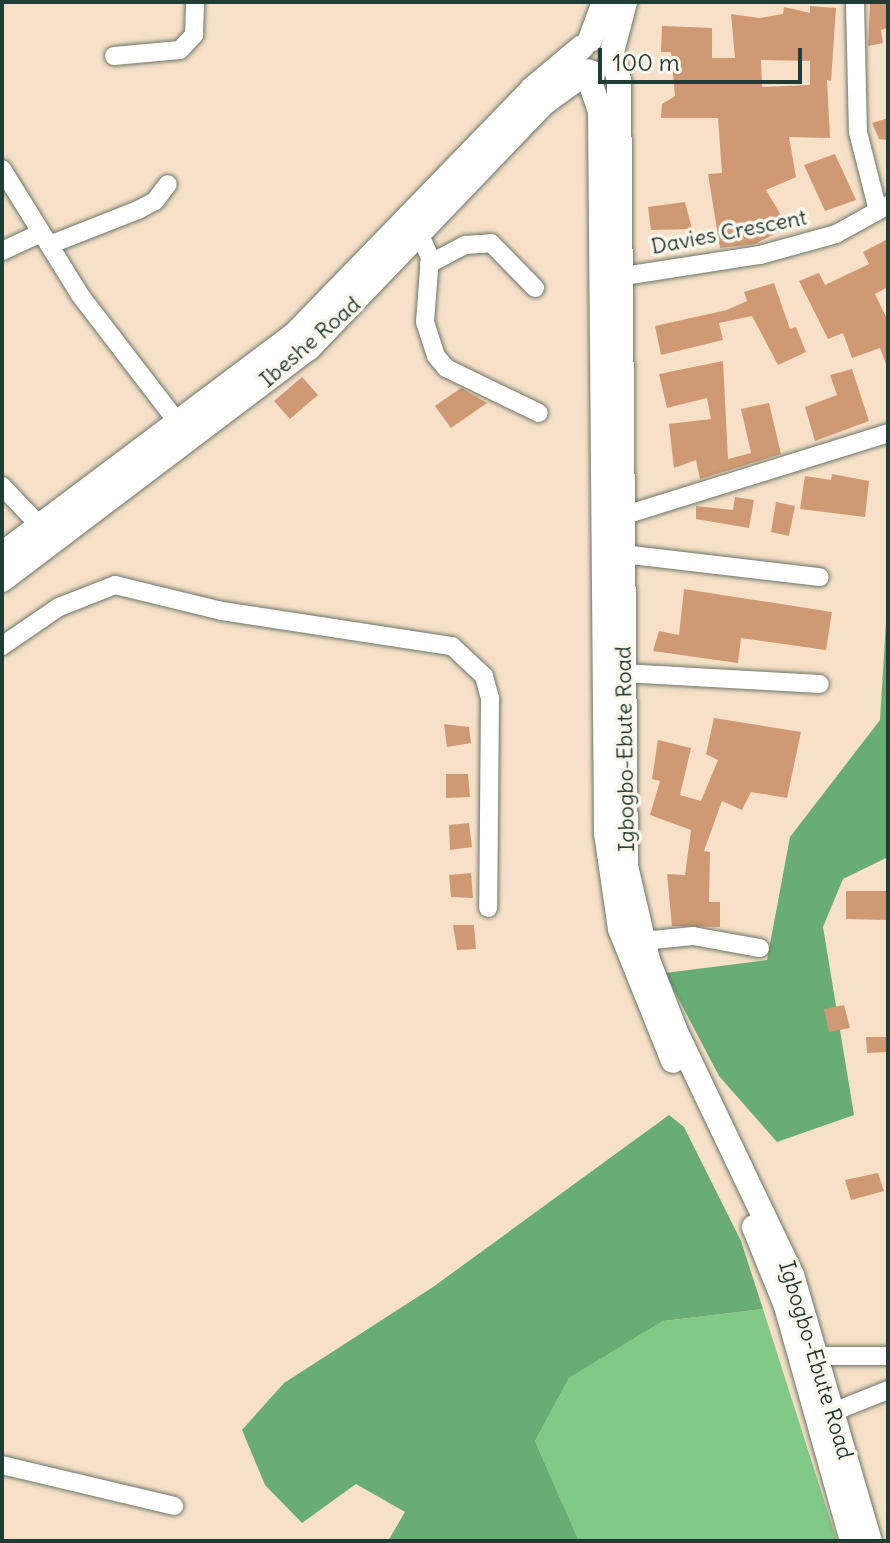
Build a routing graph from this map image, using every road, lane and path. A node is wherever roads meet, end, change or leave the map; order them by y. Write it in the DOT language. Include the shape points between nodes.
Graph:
graph roads {
  1 [pos="195,2"];
  2 [pos="604,2"];
  3 [pos="625,2"];
  4 [pos="855,2"];
  5 [pos="586,44"];
  6 [pos="612,55"];
  7 [pos="114,56"];
  8 [pos="590,72"];
  9 [pos="2,169"];
  10 [pos="168,184"];
  11 [pos="883,208"];
  12 [pos="420,235"];
  13 [pos="45,239"];
  14 [pos="2,251"];
  15 [pos="429,264"];
  16 [pos="610,278"];
  17 [pos="535,288"];
  18 [pos="539,413"];
  19 [pos="179,424"];
  20 [pos="888,433"];
  21 [pos="2,486"];
  22 [pos="622,516"];
  23 [pos="40,526"];
  24 [pos="2,554"];
  25 [pos="623,554"];
  26 [pos="820,577"];
  27 [pos="2,580"];
  28 [pos="2,646"];
  29 [pos="623,673"];
  30 [pos="820,684"];
  31 [pos="488,908"];
  32 [pos="643,941"];
  33 [pos="760,948"];
  34 [pos="817,1356"];
  35 [pos="888,1356"];
  36 [pos="888,1390"];
  37 [pos="833,1412"];
  38 [pos="2,1465"];
  39 [pos="174,1506"];
  40 [pos="852,1541"];
  41 [pos="870,1541"];
  1 -- 7 [label="street" via="194,35 180,50"];
  2 -- 5 [label="main road"];
  3 -- 6 [label="main road"];
  4 -- 11 [label="street" via="858,132"];
  5 -- 6 [label="main road" via="606,43"];
  5 -- 8 [label="main road" via="580,63"];
  5 -- 19 [label="main road, Ibeshe Road" via="532,89 344,289"];
  6 -- 8 [label="main road" via="604,71"];
  6 -- 16 [label="main road, Igbogbo-Ebute Road" via="619,80"];
  8 -- 12 [label="main road, Ibeshe Road" via="544,103"];
  8 -- 16 [label="main road, Igbogbo-Ebute Road" via="600,111"];
  9 -- 13 [label="street"];
  10 -- 13 [label="street" via="155,201 138,210"];
  11 -- 16 [label="street, Davies Crescent" via="836,234 760,255"];
  12 -- 15 [label="street"];
  12 -- 27 [label="main road, Ibeshe Road" via="309,348"];
  13 -- 14 [label="street"];
  13 -- 19 [label="street"];
  15 -- 17 [label="street" via="465,245 491,243"];
  15 -- 18 [label="street" via="425,322 436,356 446,368"];
  16 -- 22 [label="main road, Igbogbo-Ebute Road"];
  16 -- 40 [label="main road, Igbogbo-Ebute Road" via="604,787 620,929 656,1027 741,1193 786,1306"];
  19 -- 23 [label="main road, Ibeshe Road"];
  20 -- 22 [label="street"];
  21 -- 23 [label="street"];
  22 -- 25 [label="main road, Igbogbo-Ebute Road"];
  23 -- 24 [label="main road, Ibeshe Road"];
  25 -- 26 [label="street"];
  25 -- 29 [label="main road, Igbogbo-Ebute Road"];
  28 -- 31 [label="street" via="76,598 115,585 222,611 452,646 484,676 490,699"];
  29 -- 30 [label="street"];
  29 -- 32 [label="main road, Igbogbo-Ebute Road" via="623,824"];
  32 -- 33 [label="street" via="693,936"];
  32 -- 34 [label="main road, Igbogbo-Ebute Road" via="676,1032 792,1275"];
  34 -- 35 [label="street"];
  34 -- 37 [label="main road, Igbogbo-Ebute Road"];
  36 -- 37 [label="street"];
  37 -- 41 [label="main road, Igbogbo-Ebute Road"];
  38 -- 39 [label="street"];
}
